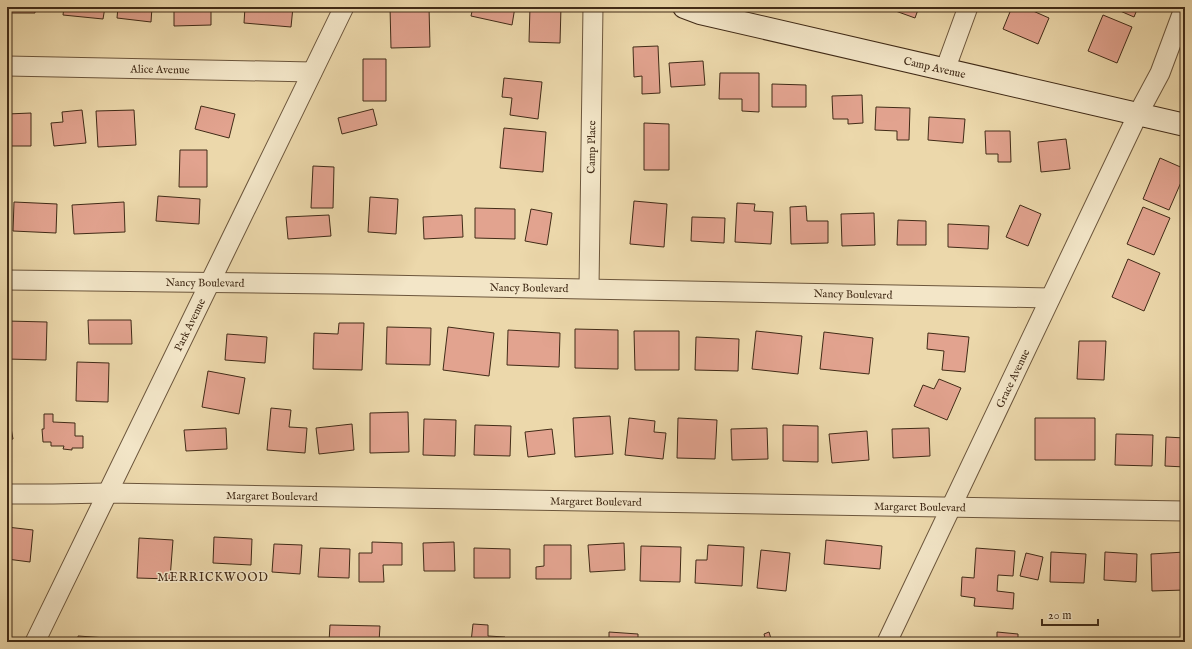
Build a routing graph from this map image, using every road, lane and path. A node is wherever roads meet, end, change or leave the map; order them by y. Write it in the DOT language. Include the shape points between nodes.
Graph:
graph roads {
  1 [pos="344,7"];
  2 [pos="594,7"];
  3 [pos="684,7"];
  4 [pos="968,7"];
  5 [pos="1185,9"];
  6 [pos="7,66"];
  7 [pos="945,70"];
  8 [pos="312,72"];
  9 [pos="1138,114"];
  10 [pos="1185,125"];
  11 [pos="7,280"];
  12 [pos="210,282"];
  13 [pos="589,288"];
  14 [pos="1050,298"];
  15 [pos="108,493"];
  16 [pos="7,494"];
  17 [pos="951,508"];
  18 [pos="1185,512"];
  19 [pos="35,642"];
  20 [pos="887,642"];
  1 -- 8 [label="street, Park Avenue"];
  2 -- 13 [label="street, Camp Place"];
  3 -- 7 [label="street, Camp Avenue" via="700,13"];
  4 -- 7 [label="street"];
  5 -- 9 [label="street, Grace Avenue" via="1160,73"];
  6 -- 8 [label="street, Alice Avenue"];
  7 -- 9 [label="street, Camp Avenue"];
  8 -- 12 [label="street, Park Avenue"];
  9 -- 10 [label="street, Camp Avenue"];
  9 -- 14 [label="street, Grace Avenue"];
  11 -- 12 [label="street, Nancy Boulevard"];
  12 -- 13 [label="street, Nancy Boulevard"];
  12 -- 15 [label="street, Park Avenue"];
  13 -- 14 [label="street, Nancy Boulevard"];
  14 -- 17 [label="street, Grace Avenue"];
  15 -- 16 [label="street, Margaret Boulevard"];
  15 -- 17 [label="street, Margaret Boulevard"];
  15 -- 19 [label="street, Park Avenue"];
  17 -- 18 [label="street, Margaret Boulevard"];
  17 -- 20 [label="street, Grace Avenue"];
}
